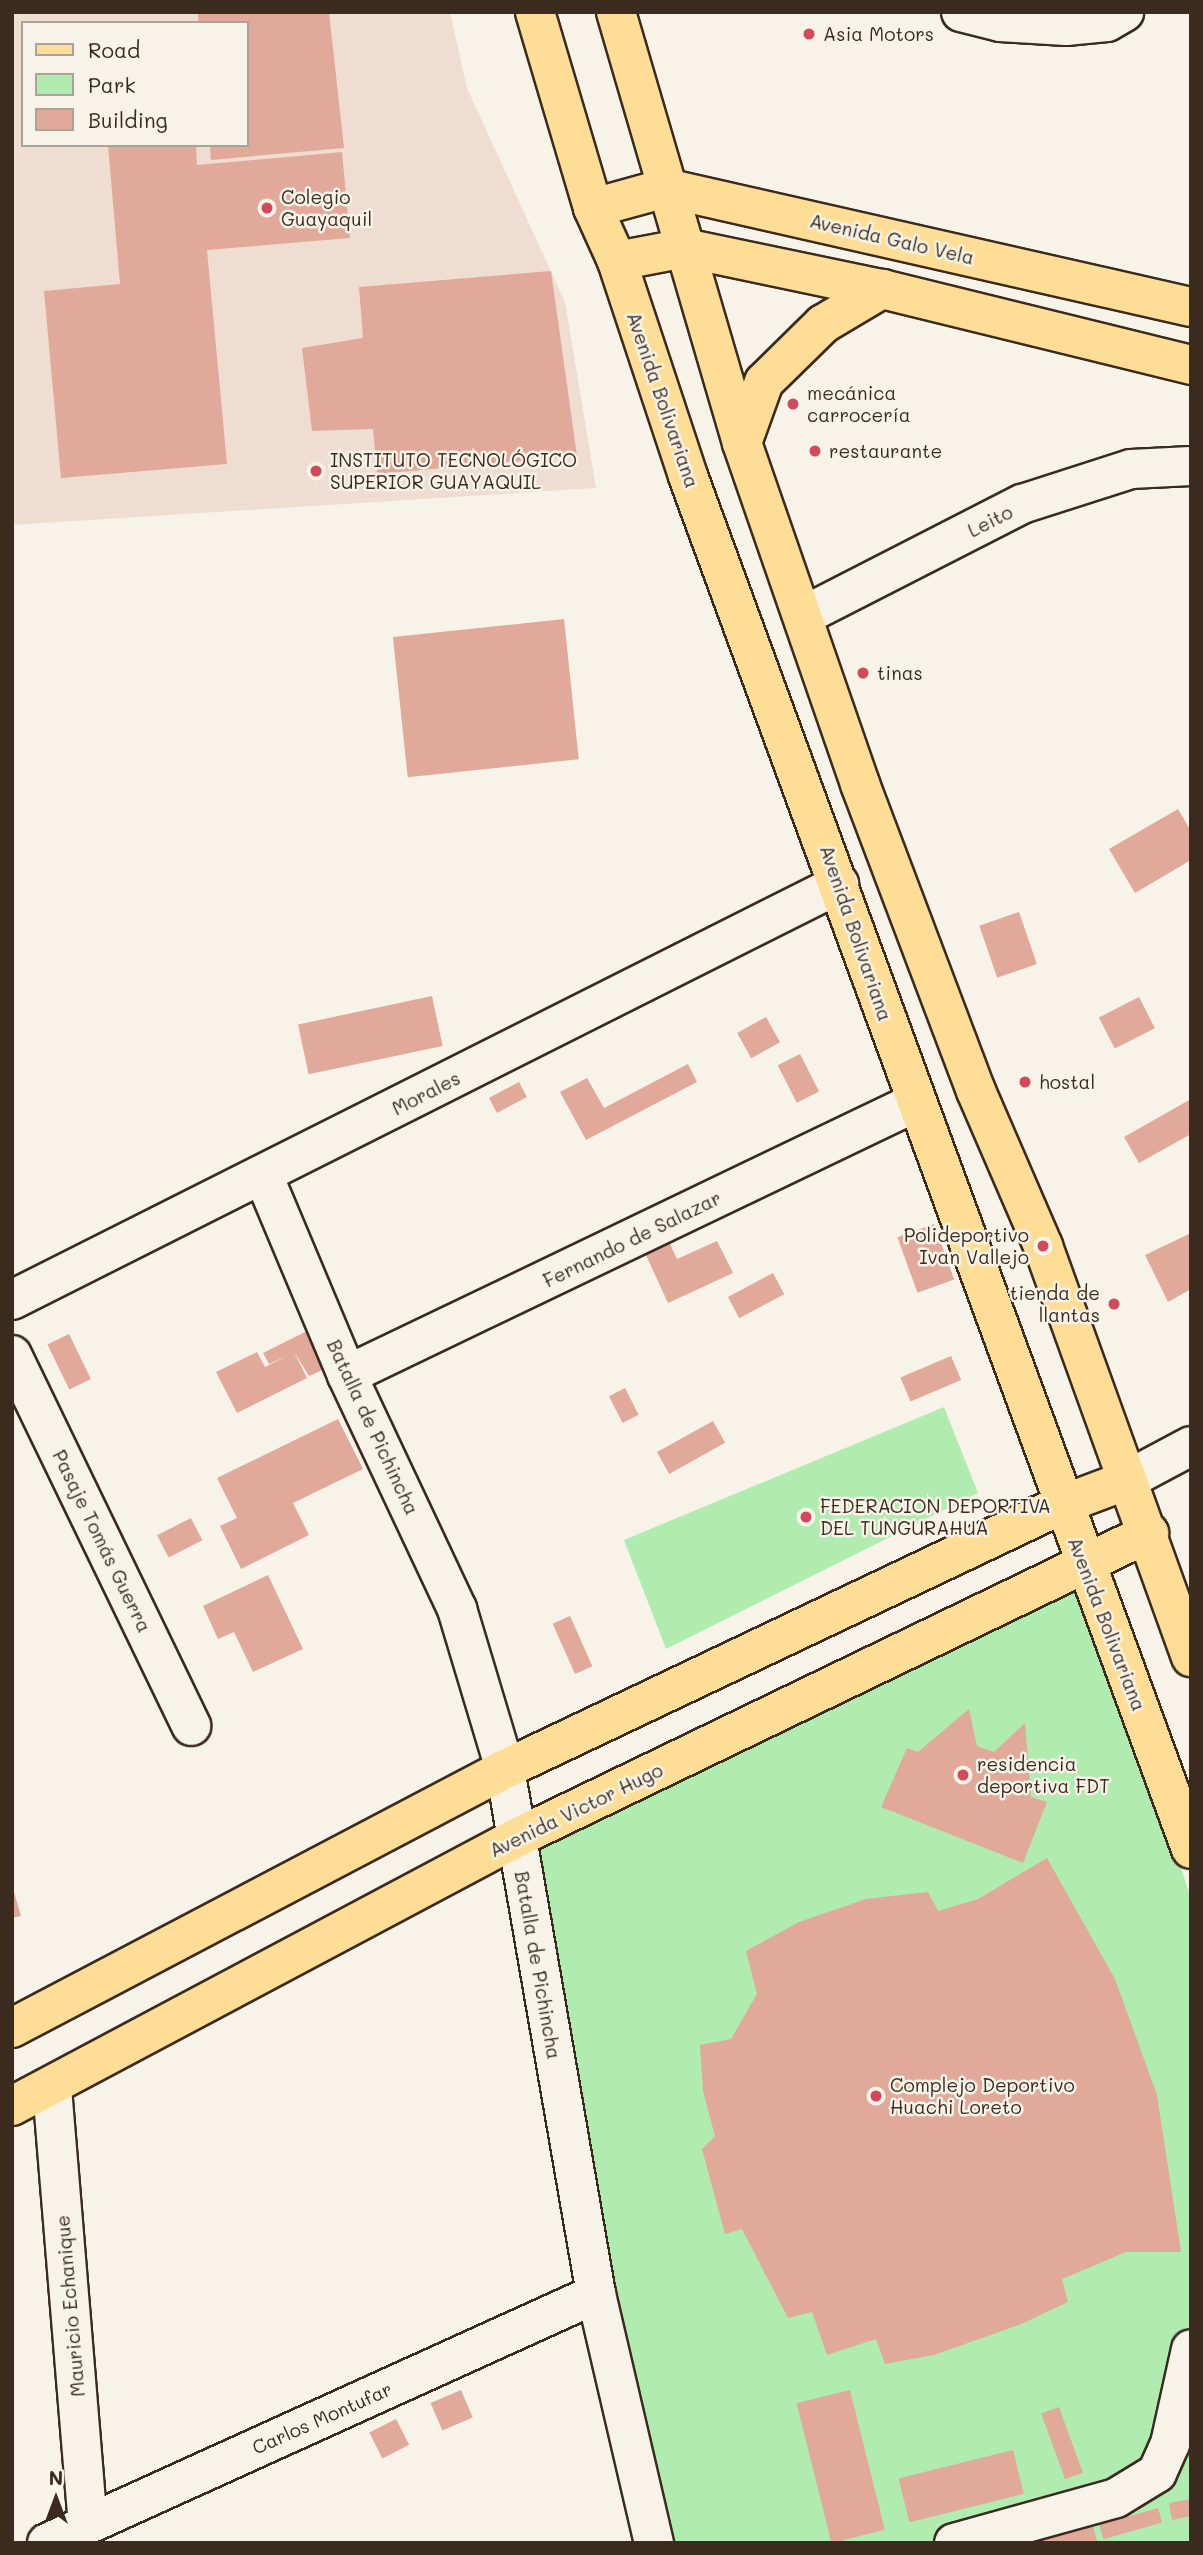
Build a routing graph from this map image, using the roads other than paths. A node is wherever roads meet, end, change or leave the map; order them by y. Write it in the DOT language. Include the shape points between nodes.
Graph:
graph roads {
  1 [pos="535,12"];
  2 [pos="616,12"];
  3 [pos="961,12"];
  4 [pos="1124,12"];
  5 [pos="666,188"];
  6 [pos="593,208"];
  7 [pos="685,248"];
  8 [pos="617,261"];
  9 [pos="882,289"];
  10 [pos="1191,307"];
  11 [pos="1191,365"];
  12 [pos="742,443"];
  13 [pos="1191,466"];
  14 [pos="803,616"];
  15 [pos="839,884"];
  16 [pos="916,1102"];
  17 [pos="263,1175"];
  18 [pos="12,1300"];
  19 [pos="12,1356"];
  20 [pos="347,1375"];
  21 [pos="1191,1446"];
  22 [pos="1127,1479"];
  23 [pos="1061,1505"];
  24 [pos="1149,1533"];
  25 [pos="1085,1565"];
  26 [pos="1191,1657"];
  27 [pos="191,1726"];
  28 [pos="505,1769"];
  29 [pos="516,1838"];
  30 [pos="1191,1849"];
  31 [pos="12,2028"];
  32 [pos="52,2088"];
  33 [pos="12,2106"];
  34 [pos="596,2294"];
  35 [pos="1191,2350"];
  36 [pos="88,2524"];
  37 [pos="47,2543"];
  38 [pos="654,2543"];
  39 [pos="954,2543"];
  1 -- 6 [label="main road, Avenida Bolivariana"];
  2 -- 5 [label="main road"];
  3 -- 4 [label="street" via="1000,22 1066,26 1107,22"];
  5 -- 6 [label="main road, Avenida Galo Vela"];
  5 -- 7 [label="main road"];
  5 -- 10 [label="main road, Avenida Galo Vela"];
  6 -- 8 [label="main road, Avenida Bolivariana"];
  7 -- 8 [label="main road"];
  7 -- 9 [label="main road"];
  7 -- 12 [label="main road"];
  8 -- 15 [label="main road, Avenida Bolivariana" via="688,476"];
  9 -- 11 [label="main road"];
  9 -- 12 [label="main road" via="822,324 764,382"];
  12 -- 14 [label="main road"];
  13 -- 14 [label="street, Leito" via="1130,469 1022,504"];
  14 -- 22 [label="main road" via="860,784 976,1091 1043,1245"];
  15 -- 16 [label="main road, Avenida Bolivariana"];
  15 -- 17 [label="street, Morales"];
  16 -- 20 [label="street, Fernando de Salazar"];
  16 -- 23 [label="main road, Avenida Bolivariana"];
  17 -- 18 [label="street, Morales"];
  17 -- 20 [label="street, Batalla de Pichincha"];
  19 -- 27 [label="street, Pasaje Tomás Guerra"];
  20 -- 28 [label="street, Batalla de Pichincha" via="457,1609"];
  21 -- 22 [label="street"];
  22 -- 23 [label="main road"];
  22 -- 24 [label="main road"];
  23 -- 25 [label="main road, Avenida Bolivariana"];
  23 -- 28 [label="main road"];
  24 -- 25 [label="main road, Avenida Victor Hugo"];
  24 -- 26 [label="main road"];
  25 -- 29 [label="main road, Avenida Victor Hugo"];
  25 -- 30 [label="main road, Avenida Bolivariana"];
  28 -- 29 [label="street, Batalla de Pichincha"];
  28 -- 31 [label="main road"];
  29 -- 32 [label="main road, Avenida Victor Hugo"];
  29 -- 34 [label="street, Batalla de Pichincha"];
  32 -- 33 [label="main road, Avenida Victor Hugo"];
  32 -- 36 [label="street, Mauricio Echanique"];
  34 -- 36 [label="street, Carlos Montufar"];
  34 -- 38 [label="street, Batalla de Pichincha"];
  35 -- 39 [label="street" via="1170,2444 1157,2473 1116,2498"];
  36 -- 37 [label="street, Carlos Montufar"];
}
